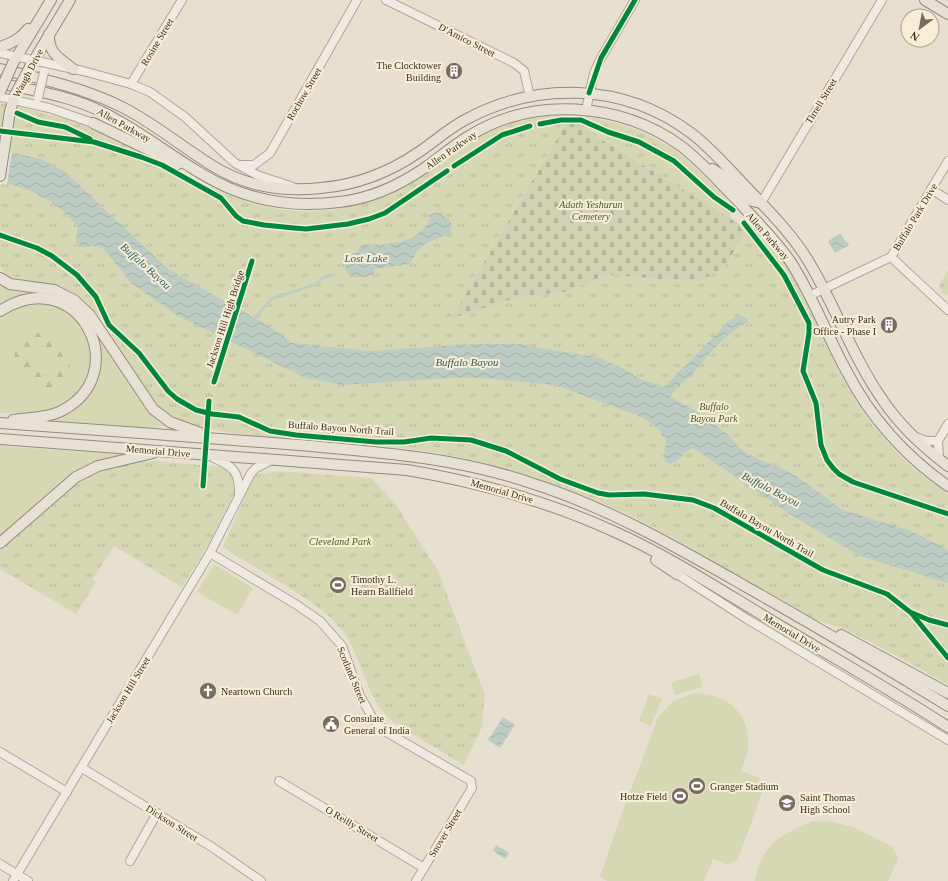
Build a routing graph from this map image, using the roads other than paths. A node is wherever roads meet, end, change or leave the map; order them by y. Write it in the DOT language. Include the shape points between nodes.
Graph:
graph roads {
  1 [pos="51,0"];
  2 [pos="70,0"];
  3 [pos="182,0"];
  4 [pos="357,0"];
  5 [pos="386,0"];
  6 [pos="635,0"];
  7 [pos="882,0"];
  8 [pos="925,0"];
  9 [pos="948,14"];
  10 [pos="39,20"];
  11 [pos="49,34"];
  12 [pos="0,47"];
  13 [pos="0,53"];
  14 [pos="15,60"];
  15 [pos="32,64"];
  16 [pos="53,65"];
  17 [pos="0,69"];
  18 [pos="73,69"];
  19 [pos="0,83"];
  20 [pos="131,84"];
  21 [pos="0,92"];
  22 [pos="589,93"];
  23 [pos="530,96"];
  24 [pos="0,97"];
  25 [pos="14,97"];
  26 [pos="39,102"];
  27 [pos="586,110"];
  28 [pos="93,123"];
  29 [pos="433,141"];
  30 [pos="442,155"];
  31 [pos="700,161"];
  32 [pos="948,161"];
  33 [pos="235,163"];
  34 [pos="0,176"];
  35 [pos="228,188"];
  36 [pos="301,189"];
  37 [pos="931,189"];
  38 [pos="948,200"];
  39 [pos="761,203"];
  40 [pos="891,257"];
  41 [pos="0,278"];
  42 [pos="824,289"];
  43 [pos="809,296"];
  44 [pos="948,310"];
  45 [pos="0,311"];
  46 [pos="0,423"];
  47 [pos="948,424"];
  48 [pos="912,435"];
  49 [pos="215,438"];
  50 [pos="0,439"];
  51 [pos="938,441"];
  52 [pos="166,451"];
  53 [pos="209,456"];
  54 [pos="272,459"];
  55 [pos="939,459"];
  56 [pos="948,466"];
  57 [pos="948,486"];
  58 [pos="238,497"];
  59 [pos="613,531"];
  60 [pos="0,543"];
  61 [pos="210,553"];
  62 [pos="677,574"];
  63 [pos="808,622"];
  64 [pos="948,693"];
  65 [pos="948,706"];
  66 [pos="948,727"];
  67 [pos="948,740"];
  68 [pos="0,752"];
  69 [pos="82,768"];
  70 [pos="279,781"];
  71 [pos="472,784"];
  72 [pos="67,792"];
  73 [pos="157,813"];
  74 [pos="130,861"];
  75 [pos="0,864"];
  76 [pos="424,868"];
  77 [pos="15,878"];
  78 [pos="28,881"];
  79 [pos="261,881"];
  80 [pos="416,881"];
  1 -- 10 [label="main road, Waugh Drive"];
  2 -- 11 [label="main road, Waugh Drive"];
  3 -- 20 [label="street, Rosine Street"];
  4 -- 33 [label="street, Rochow Street" via="270,153 250,166"];
  5 -- 23 [label="street, D'Amico Street" via="514,64 524,71"];
  6 -- 22 [label="street" via="601,58"];
  7 -- 39 [label="street, Tirrell Street"];
  8 -- 9 [label="main road"];
  10 -- 12 [label="main road" via="31,25 22,37"];
  10 -- 14 [label="main road, Waugh Drive"];
  11 -- 15 [label="main road, Waugh Drive"];
  11 -- 18 [label="main road" via="49,43 54,55"];
  13 -- 14 [label="street"];
  14 -- 15 [label="street"];
  14 -- 21 [label="main road, Waugh Drive, bridge"];
  15 -- 16 [label="street"];
  15 -- 25 [label="main road, Waugh Drive, bridge"];
  16 -- 18 [label="street"];
  16 -- 26 [label="street, bridge" via="44,72"];
  17 -- 36 [label="main road, Allen Parkway" via="55,81 104,98 144,119 214,167 240,179 278,188"];
  18 -- 20 [label="street"];
  19 -- 35 [label="main road, Allen Parkway" via="50,94 98,110 136,130"];
  20 -- 33 [label="street" via="150,92 173,107"];
  22 -- 23 [label="main road, Allen Parkway" via="549,93"];
  22 -- 27 [label="street"];
  22 -- 39 [label="main road, Allen Parkway" via="624,100 671,120 711,150"];
  23 -- 29 [label="main road, Allen Parkway" via="482,111"];
  24 -- 25 [label="street"];
  25 -- 26 [label="street"];
  25 -- 34 [label="main road, Waugh Drive"];
  26 -- 28 [label="street"];
  27 -- 30 [label="main road, Allen Parkway" via="552,110 512,117 468,136"];
  27 -- 31 [label="main road, Allen Parkway" via="617,115 639,123 662,134"];
  28 -- 35 [label="main road"];
  29 -- 30 [label="main road"];
  29 -- 36 [label="main road, Allen Parkway" via="398,165 361,181 342,186"];
  30 -- 35 [label="main road, Allen Parkway" via="394,185 362,198 343,202 276,202"];
  31 -- 39 [label="main road" via="727,178 748,200"];
  31 -- 43 [label="main road, Allen Parkway" via="777,244 791,262"];
  32 -- 37 [label="street, Buffalo Park Drive"];
  33 -- 36 [label="street" via="257,175"];
  37 -- 38 [label="street"];
  37 -- 40 [label="street, Buffalo Park Drive"];
  39 -- 42 [label="main road, Allen Parkway" via="799,247"];
  40 -- 42 [label="street, Buffalo Park Drive"];
  40 -- 44 [label="street"];
  41 -- 49 [label="main road" via="10,284 54,290 74,300 90,315 153,409 170,422"];
  42 -- 43 [label="street, Buffalo Park Drive"];
  42 -- 48 [label="main road, Allen Parkway" via="871,382"];
  43 -- 57 [label="main road, Allen Parkway" via="847,372 872,412 906,451"];
  45 -- 46 [label="main road" via="19,301 32,298 60,302 82,319 90,331 96,354 93,376 71,406 53,414"];
  46 -- 49 [label="main road, Memorial Drive"];
  47 -- 51 [label="street"];
  48 -- 51 [label="street" via="926,441"];
  48 -- 55 [label="main road, Allen Parkway"];
  49 -- 63 [label="main road, Memorial Drive" via="411,455 458,463 526,481 566,494 632,523"];
  50 -- 52 [label="main road, Memorial Drive"];
  51 -- 55 [label="street"];
  52 -- 53 [label="main road, Memorial Drive"];
  52 -- 60 [label="main road" via="87,471 66,484"];
  53 -- 54 [label="main road, Memorial Drive"];
  53 -- 58 [label="street, Jackson Hill Street" via="230,466 236,472 239,483"];
  54 -- 58 [label="street, Jackson Hill Street" via="256,468"];
  54 -- 59 [label="main road, Memorial Drive" via="407,470 448,477 532,499"];
  55 -- 56 [label="main road, Allen Parkway"];
  58 -- 61 [label="street, Jackson Hill Street"];
  59 -- 62 [label="main road"];
  59 -- 66 [label="main road, Memorial Drive" via="683,568"];
  61 -- 69 [label="street, Jackson Hill Street"];
  61 -- 71 [label="street, Scotland Street" via="320,621 342,646 360,696 374,720 388,733 460,774"];
  62 -- 67 [label="street" via="746,619"];
  63 -- 64 [label="main road" via="828,628"];
  63 -- 65 [label="main road, Memorial Drive"];
  68 -- 72 [label="street"];
  69 -- 72 [label="street, Jackson Hill Street"];
  69 -- 73 [label="street, Dickson Street"];
  70 -- 76 [label="street, O Reilly Street"];
  71 -- 76 [label="street, Snover Street"];
  72 -- 77 [label="street, Jackson Hill Street"];
  73 -- 74 [label="street"];
  73 -- 79 [label="street, Dickson Street"];
  75 -- 77 [label="street"];
  76 -- 80 [label="street, Snover Street"];
  77 -- 78 [label="street"];
}
